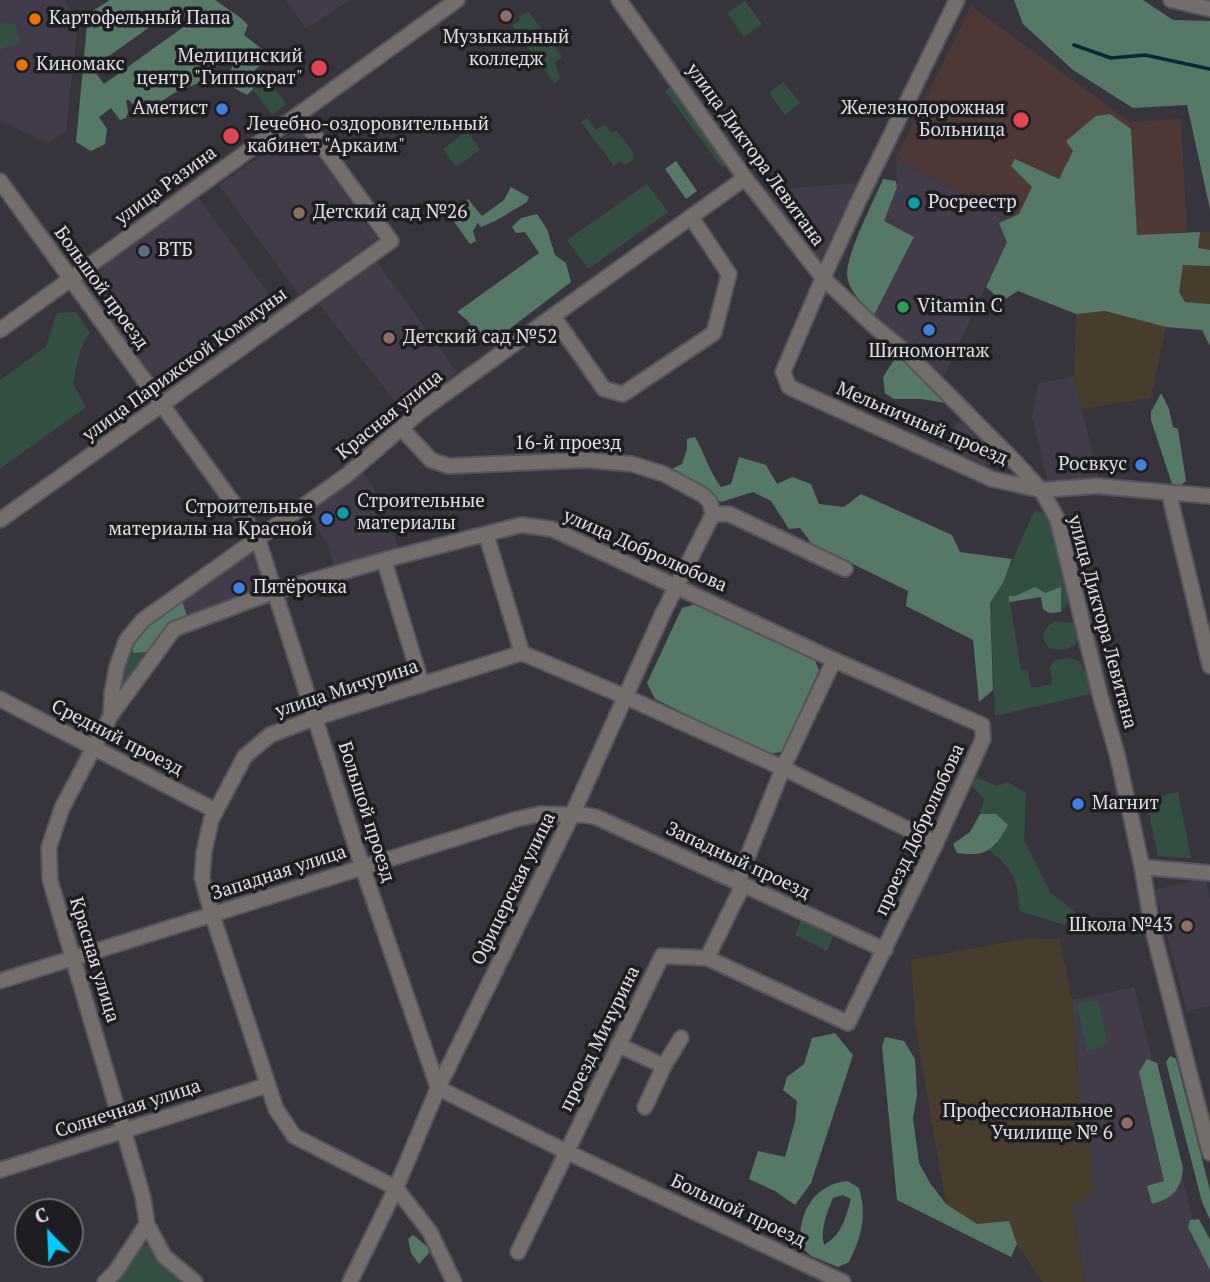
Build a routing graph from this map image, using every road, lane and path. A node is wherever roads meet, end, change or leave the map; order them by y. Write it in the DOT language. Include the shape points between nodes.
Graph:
graph roads {
  1 [pos="457,0"];
  2 [pos="619,0"];
  3 [pos="957,0"];
  4 [pos="1171,0"];
  5 [pos="1210,9"];
  6 [pos="299,114"];
  7 [pos="745,178"];
  8 [pos="0,181"];
  9 [pos="691,217"];
  10 [pos="823,278"];
  11 [pos="71,279"];
  12 [pos="553,316"];
  13 [pos="0,330"];
  14 [pos="163,405"];
  15 [pos="401,428"];
  16 [pos="1041,490"];
  17 [pos="1169,493"];
  18 [pos="1210,496"];
  19 [pos="713,514"];
  20 [pos="0,520"];
  21 [pos="486,534"];
  22 [pos="257,536"];
  23 [pos="384,560"];
  24 [pos="845,569"];
  25 [pos="677,585"];
  26 [pos="276,591"];
  27 [pos="522,653"];
  28 [pos="834,660"];
  29 [pos="1210,666"];
  30 [pos="422,685"];
  31 [pos="626,696"];
  32 [pos="0,699"];
  33 [pos="111,715"];
  34 [pos="315,718"];
  35 [pos="982,725"];
  36 [pos="94,747"];
  37 [pos="783,768"];
  38 [pos="216,811"];
  39 [pos="572,815"];
  40 [pos="936,843"];
  41 [pos="362,866"];
  42 [pos="1142,867"];
  43 [pos="1210,873"];
  44 [pos="740,884"];
  45 [pos="212,914"];
  46 [pos="885,950"];
  47 [pos="707,958"];
  48 [pos="75,959"];
  49 [pos="0,981"];
  50 [pos="681,1038"];
  51 [pos="618,1045"];
  52 [pos="664,1066"];
  53 [pos="268,1085"];
  54 [pos="438,1088"];
  55 [pos="645,1107"];
  56 [pos="124,1131"];
  57 [pos="565,1151"];
  58 [pos="1210,1153"];
  59 [pos="0,1170"];
  60 [pos="396,1188"];
  61 [pos="147,1224"];
  62 [pos="518,1251"];
  63 [pos="105,1282"];
  64 [pos="195,1282"];
  65 [pos="350,1282"];
  66 [pos="454,1282"];
  67 [pos="843,1282"];
  1 -- 6 [label="street, улица Разина"];
  2 -- 7 [label="street, улица Диктора Левитана"];
  3 -- 10 [label="street"];
  4 -- 5 [label="street"];
  6 -- 11 [label="street, улица Разина"];
  6 -- 14 [label="street, улица Парижской Коммуны" via="391,241"];
  7 -- 9 [label="street, Красная улица"];
  7 -- 10 [label="street, улица Диктора Левитана"];
  8 -- 11 [label="street, Большой проезд"];
  9 -- 12 [label="street, Красная улица"];
  9 -- 12 [label="street" via="729,274 714,333 623,394 604,389"];
  10 -- 16 [label="street, улица Диктора Левитана" via="909,355"];
  10 -- 16 [label="street, Мельничный проезд" via="783,372 789,387 992,479"];
  11 -- 13 [label="street, улица Разина"];
  11 -- 14 [label="street, Большой проезд"];
  12 -- 15 [label="street, Красная улица"];
  14 -- 20 [label="street, улица Парижской Коммуны"];
  14 -- 22 [label="street, Большой проезд"];
  15 -- 19 [label="street, 16-й проезд" via="431,460 448,466 586,460 632,464 704,495"];
  15 -- 22 [label="street, Красная улица" via="347,475"];
  16 -- 17 [label="street, Мельничный проезд" via="1097,486"];
  16 -- 42 [label="street, улица Диктора Левитана" via="1057,519"];
  17 -- 18 [label="street, Мельничный проезд"];
  17 -- 29 [label="street"];
  19 -- 24 [label="street" via="729,514"];
  19 -- 25 [label="street, Офицерская улица"];
  21 -- 23 [label="street, улица Добролюбова"];
  21 -- 25 [label="street, улица Добролюбова" via="521,525 552,529"];
  21 -- 27 [label="street"];
  22 -- 26 [label="street, Большой проезд"];
  22 -- 33 [label="street, Красная улица" via="143,620 126,640 111,692"];
  23 -- 26 [label="street, улица Добролюбова"];
  23 -- 30 [label="street"];
  25 -- 28 [label="street, улица Добролюбова"];
  25 -- 31 [label="street, Офицерская улица"];
  26 -- 33 [label="street, Красная улица" via="174,629"];
  26 -- 34 [label="street, Большой проезд"];
  27 -- 30 [label="street, улица Мичурина"];
  27 -- 31 [label="street"];
  28 -- 35 [label="street, улица Добролюбова"];
  28 -- 37 [label="street"];
  30 -- 34 [label="street, улица Мичурина"];
  31 -- 37 [label="street"];
  31 -- 39 [label="street, Офицерская улица"];
  32 -- 36 [label="street, Средний проезд"];
  33 -- 36 [label="street, Красная улица"];
  34 -- 38 [label="street, улица Мичурина" via="270,735 245,756"];
  34 -- 41 [label="street, Большой проезд"];
  35 -- 40 [label="street, проезд Добролюбова" via="983,739"];
  36 -- 38 [label="street, Средний проезд"];
  36 -- 48 [label="street, Красная улица" via="62,808 49,847 50,880"];
  37 -- 40 [label="street"];
  37 -- 44 [label="street"];
  38 -- 45 [label="street, улица Мичурина" via="202,878"];
  39 -- 41 [label="street, Западная улица" via="540,814"];
  39 -- 44 [label="street, Западный проезд" via="596,817"];
  39 -- 54 [label="street, Офицерская улица"];
  40 -- 46 [label="street, проезд Добролюбова"];
  41 -- 45 [label="street, Западная улица"];
  41 -- 54 [label="street, Большой проезд"];
  42 -- 43 [label="street"];
  42 -- 58 [label="street, улица Диктора Левитана" via="1152,927"];
  44 -- 46 [label="street, Западный проезд"];
  44 -- 47 [label="street"];
  45 -- 48 [label="street, Западная улица"];
  45 -- 53 [label="street, улица Мичурина"];
  46 -- 47 [label="street, проезд Добролюбова" via="848,1023"];
  47 -- 51 [label="street, проезд Мичурина" via="662,957"];
  48 -- 49 [label="street, Западная улица"];
  48 -- 56 [label="street, Красная улица"];
  50 -- 52 [label="street"];
  51 -- 52 [label="street"];
  51 -- 57 [label="street, проезд Мичурина"];
  52 -- 55 [label="street"];
  53 -- 56 [label="street, Солнечная улица"];
  53 -- 60 [label="street, улица Мичурина" via="276,1109 294,1136"];
  54 -- 57 [label="street, Большой проезд"];
  54 -- 60 [label="street, Офицерская улица"];
  56 -- 59 [label="street, Солнечная улица"];
  56 -- 61 [label="street, Красная улица"];
  57 -- 62 [label="street, проезд Мичурина"];
  57 -- 67 [label="street, Большой проезд"];
  60 -- 65 [label="street, Офицерская улица"];
  60 -- 66 [label="street, улица Мичурина" via="430,1232"];
  61 -- 63 [label="street"];
  61 -- 64 [label="street, Красная улица" via="164,1256"];
}
